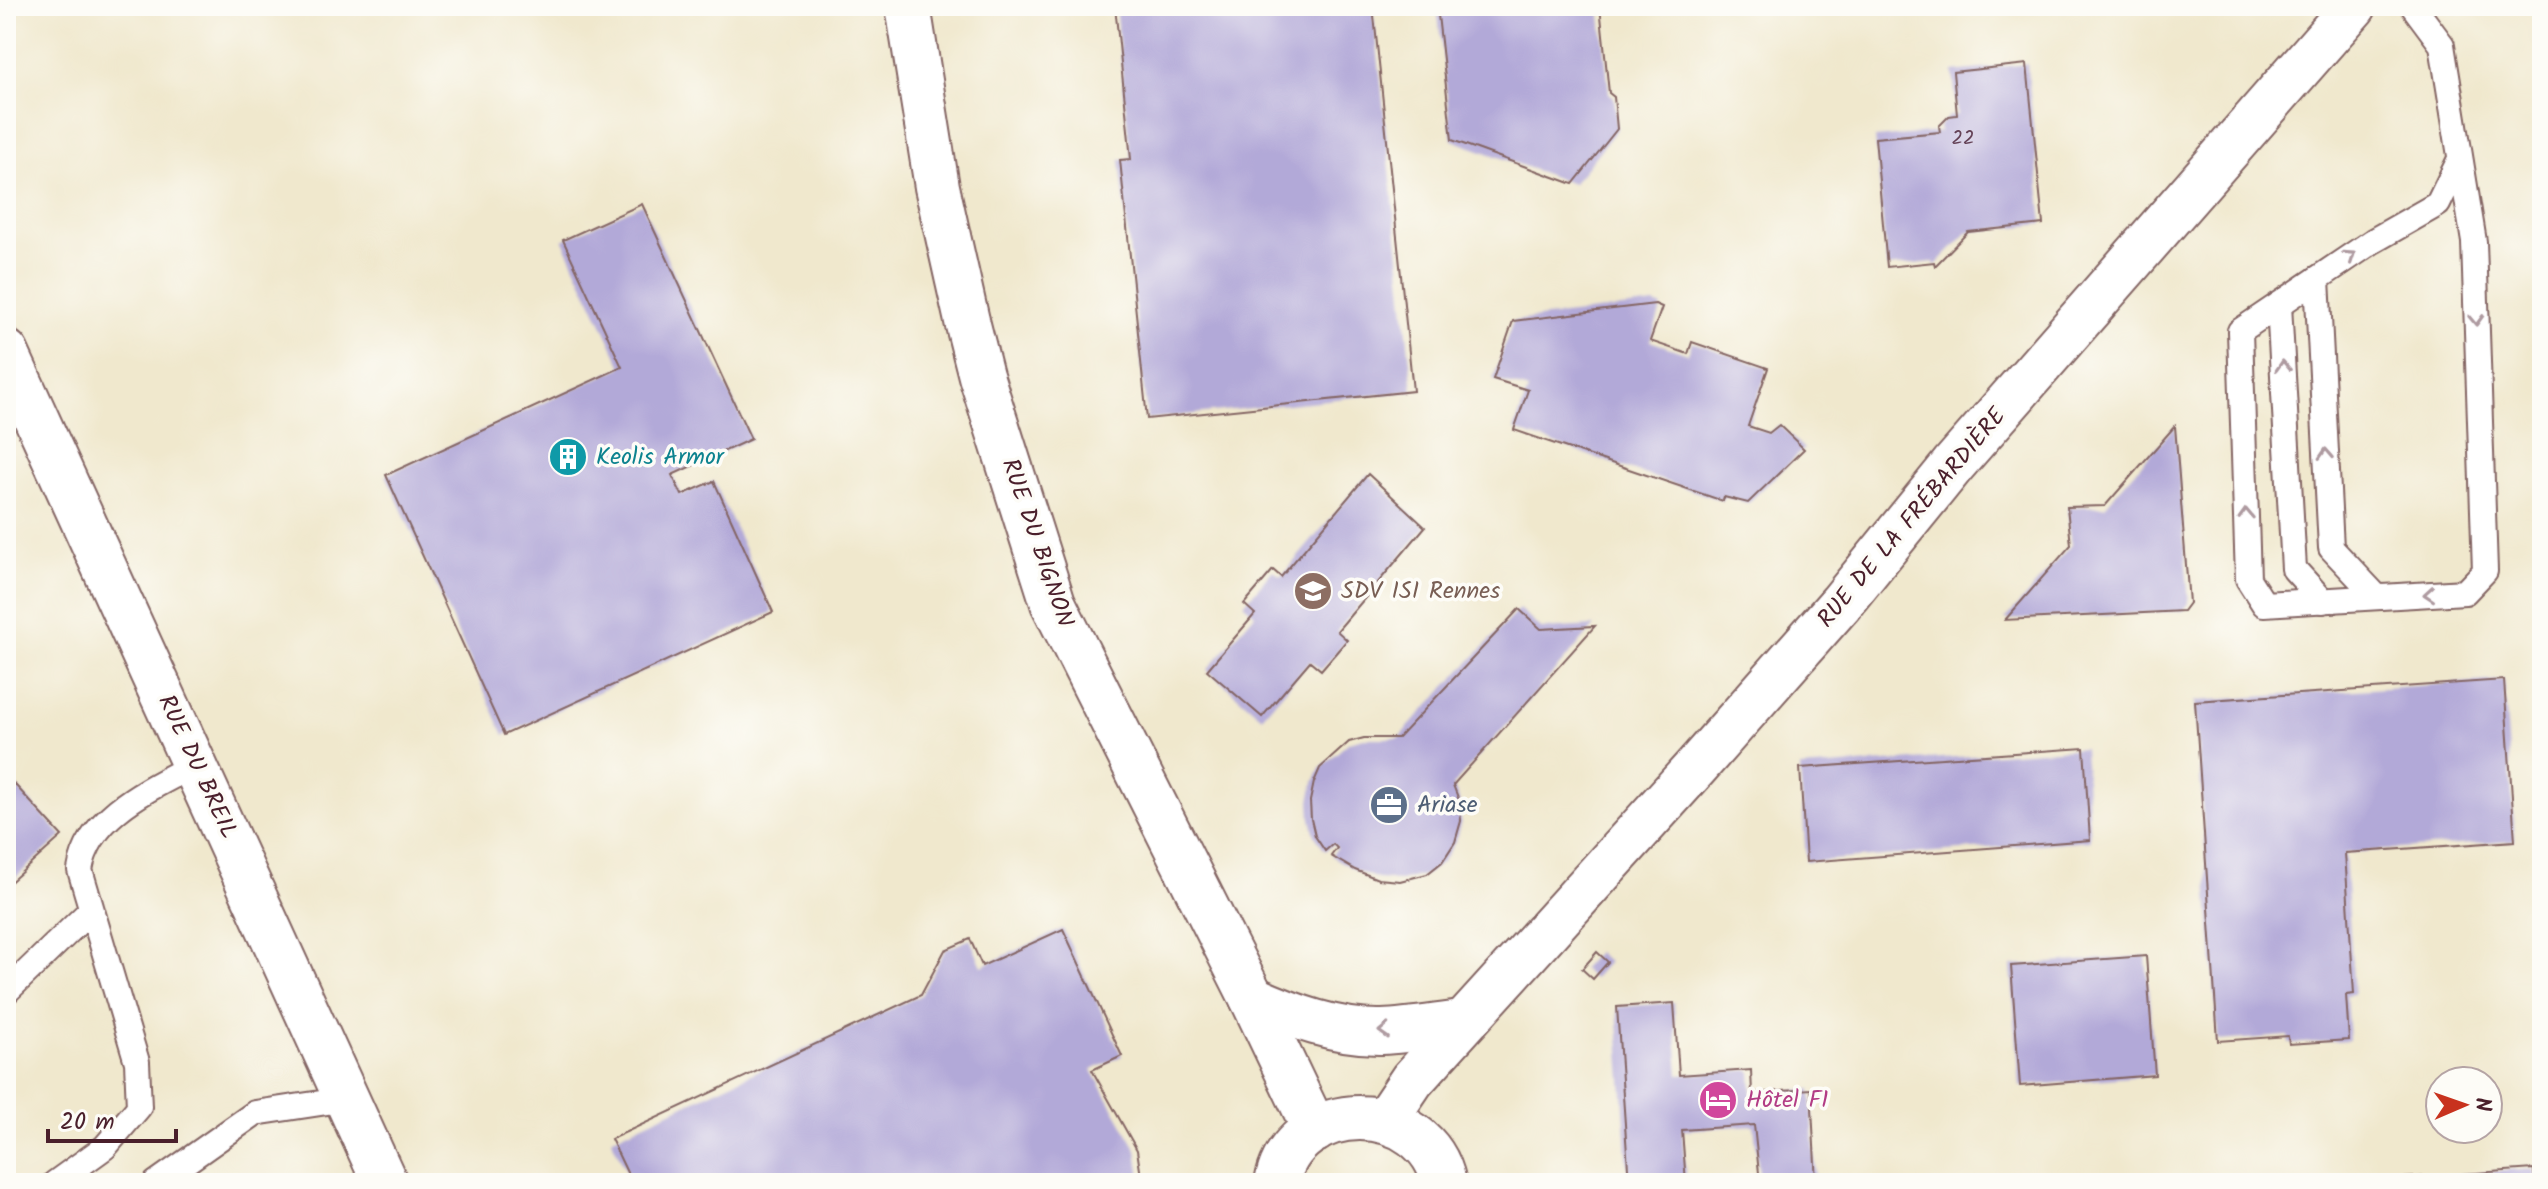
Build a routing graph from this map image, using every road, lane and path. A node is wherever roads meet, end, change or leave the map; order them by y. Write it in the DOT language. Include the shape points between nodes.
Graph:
graph roads {
  1 [pos="908,6"];
  2 [pos="2354,6"];
  3 [pos="2413,6"];
  4 [pos="2460,159"];
  5 [pos="2317,279"];
  6 [pos="2279,305"];
  7 [pos="6,352"];
  8 [pos="2377,597"];
  9 [pos="2323,601"];
  10 [pos="196,764"];
  11 [pos="91,910"];
  12 [pos="6,992"];
  13 [pos="1252,998"];
  14 [pos="1462,1023"];
  15 [pos="347,1099"];
  16 [pos="1385,1120"];
  17 [pos="1315,1130"];
  18 [pos="55,1183"];
  19 [pos="156,1183"];
  20 [pos="385,1183"];
  21 [pos="1277,1183"];
  22 [pos="1444,1183"];
  1 -- 13 [label="street, RUE DU BIGNON" via="937,187 967,321 1053,603"];
  2 -- 14 [label="street, RUE DE LA FRÉBARDIÈRE" via="1953,465 1841,603"];
  3 -- 4 [label="lane" via="2442,45"];
  5 -- 4 [label="lane, one-way" via="2438,204"];
  4 -- 8 [label="lane, one-way" via="2474,242 2485,571 2465,592"];
  5 -- 6 [label="lane"];
  8 -- 5 [label="lane, one-way" via="2331,548"];
  9 -- 6 [label="lane, one-way" via="2294,569"];
  9 -- 6 [label="lane, one-way" via="2264,604 2248,579 2240,331"];
  7 -- 10 [label="street, RUE DU BREIL"];
  8 -- 9 [label="lane"];
  10 -- 11 [label="lane" via="133,797 106,821 82,856 80,870"];
  10 -- 15 [label="street, RUE DU BREIL"];
  11 -- 12 [label="lane"];
  11 -- 18 [label="lane" via="137,1062 139,1107 105,1147"];
  14 -- 13 [label="street, one-way" via="1381,1032 1345,1028 1294,1017"];
  13 -- 17 [label="street, RUE DU BIGNON"];
  14 -- 16 [label="street, RUE DE LA FRÉBARDIÈRE"];
  15 -- 19 [label="lane" via="255,1113"];
  15 -- 20 [label="street, RUE DU BREIL"];
  16 -- 17 [label="street" via="1337,1120"];
  16 -- 22 [label="street" via="1410,1133 1431,1153"];
  17 -- 21 [label="street" via="1293,1149"];
}
